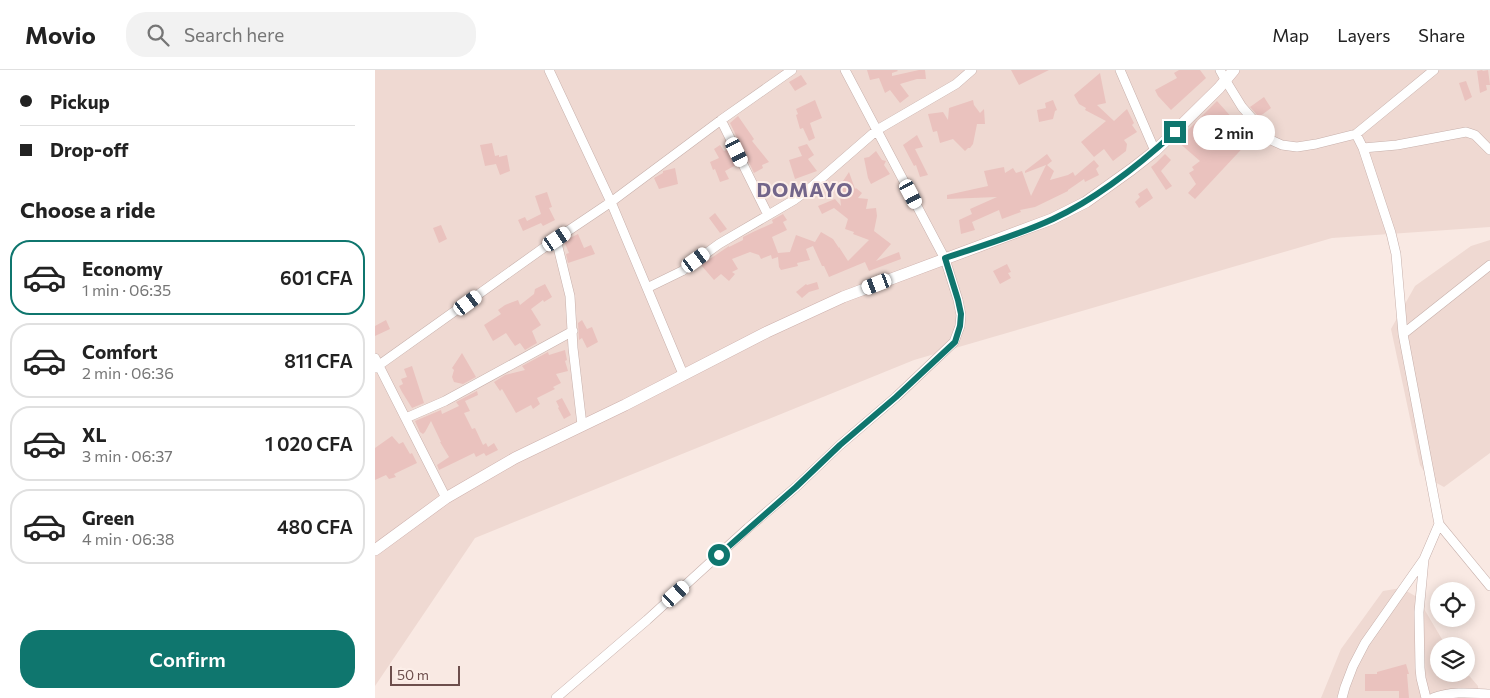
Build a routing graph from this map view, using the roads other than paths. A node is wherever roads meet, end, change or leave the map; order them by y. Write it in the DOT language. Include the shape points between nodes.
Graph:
graph roads {
  1 [pos="549,70"];
  2 [pos="792,70"];
  3 [pos="845,70"];
  4 [pos="972,70"];
  5 [pos="1120,70"];
  6 [pos="1220,70"];
  7 [pos="1234,70"];
  8 [pos="1434,70"];
  9 [pos="1226,81"];
  10 [pos="721,120"];
  11 [pos="877,130"];
  12 [pos="1355,134"];
  13 [pos="1363,148"];
  14 [pos="1155,150"];
  15 [pos="1490,150"];
  16 [pos="611,202"];
  17 [pos="768,215"];
  18 [pos="557,239"];
  19 [pos="945,258"];
  20 [pos="1490,265"];
  21 [pos="647,288"];
  22 [pos="573,331"];
  23 [pos="1403,334"];
  24 [pos="376,364"];
  25 [pos="683,374"];
  26 [pos="406,418"];
  27 [pos="582,425"];
  28 [pos="446,498"];
  29 [pos="1439,524"];
  30 [pos="375,550"];
  31 [pos="1423,559"];
  32 [pos="1490,586"];
  33 [pos="1490,694"];
  34 [pos="556,698"];
  35 [pos="1342,698"];
  36 [pos="1426,698"];
  37 [pos="1433,698"];
  1 -- 16 [label="street"];
  2 -- 10 [label="street"];
  3 -- 11 [label="street"];
  4 -- 11 [label="street" via="956,84"];
  5 -- 14 [label="street"];
  6 -- 9 [label="street"];
  7 -- 9 [label="main road"];
  8 -- 12 [label="street"];
  9 -- 12 [label="street" via="1242,107 1271,140 1282,146 1316,144"];
  9 -- 14 [label="main road"];
  10 -- 16 [label="street"];
  10 -- 17 [label="street"];
  11 -- 17 [label="street" via="809,189"];
  11 -- 19 [label="street"];
  12 -- 13 [label="street"];
  13 -- 15 [label="street" via="1466,132 1475,135"];
  13 -- 23 [label="street" via="1396,254"];
  14 -- 19 [label="main road" via="1086,202 1052,220"];
  16 -- 18 [label="street"];
  16 -- 21 [label="street"];
  17 -- 21 [label="street" via="682,271"];
  18 -- 22 [label="street" via="570,296"];
  18 -- 24 [label="street"];
  19 -- 25 [label="main road" via="843,297"];
  19 -- 34 [label="street" via="961,314 955,342"];
  20 -- 23 [label="street"];
  21 -- 25 [label="street"];
  22 -- 26 [label="street" via="445,401"];
  22 -- 27 [label="street"];
  23 -- 29 [label="street"];
  24 -- 26 [label="street"];
  25 -- 27 [label="main road"];
  26 -- 28 [label="street"];
  27 -- 28 [label="main road" via="515,458"];
  28 -- 30 [label="main road"];
  29 -- 31 [label="street"];
  29 -- 32 [label="street"];
  31 -- 35 [label="street" via="1365,643"];
  31 -- 36 [label="street" via="1419,612 1420,668"];
  33 -- 37 [label="street" via="1461,693"];
}
